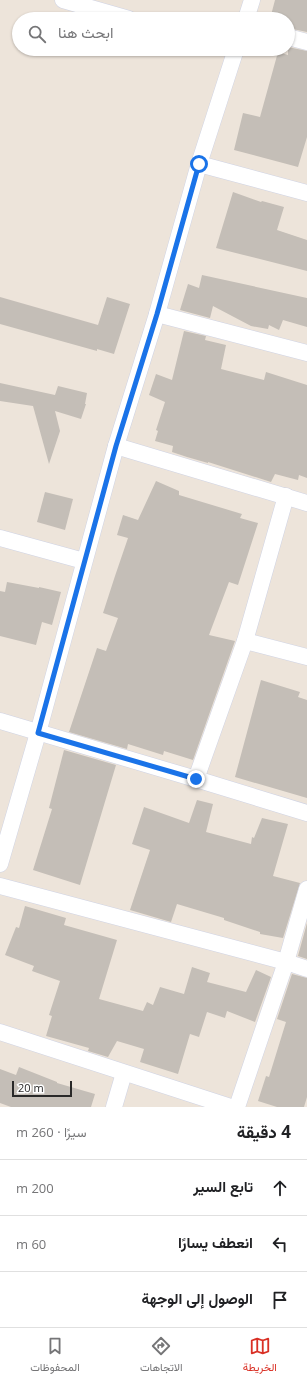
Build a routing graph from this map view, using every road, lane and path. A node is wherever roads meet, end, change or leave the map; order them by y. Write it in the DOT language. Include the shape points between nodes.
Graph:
graph roads {
  1 [pos="62,0"];
  2 [pos="252,0"];
  3 [pos="104,12"];
  4 [pos="248,12"];
  5 [pos="295,39"];
  6 [pos="307,42"];
  7 [pos="234,56"];
  8 [pos="199,164"];
  9 [pos="307,193"];
  10 [pos="157,314"];
  11 [pos="307,353"];
  12 [pos="116,446"];
  13 [pos="286,496"];
  14 [pos="307,503"];
  15 [pos="0,538"];
  16 [pos="84,561"];
  17 [pos="246,641"];
  18 [pos="307,657"];
  19 [pos="0,721"];
  20 [pos="38,733"];
  21 [pos="196,779"];
  22 [pos="307,813"];
  23 [pos="0,864"];
  24 [pos="0,886"];
  25 [pos="307,889"];
  26 [pos="286,962"];
  27 [pos="307,969"];
  28 [pos="0,1032"];
  29 [pos="124,1073"];
  30 [pos="114,1107"];
  31 [pos="231,1107"];
  32 [pos="237,1107"];
  1 -- 3 [label="street"];
  2 -- 4 [label="street"];
  5 -- 6 [label="street"];
  7 -- 8 [label="street"];
  8 -- 9 [label="street"];
  8 -- 10 [label="street"];
  10 -- 11 [label="street"];
  10 -- 12 [label="street"];
  12 -- 13 [label="street"];
  12 -- 16 [label="street"];
  13 -- 14 [label="street"];
  13 -- 17 [label="street"];
  15 -- 16 [label="street"];
  16 -- 20 [label="street"];
  17 -- 18 [label="street"];
  17 -- 21 [label="street"];
  19 -- 20 [label="street"];
  20 -- 21 [label="street"];
  20 -- 23 [label="street"];
  21 -- 22 [label="street"];
  24 -- 26 [label="street"];
  25 -- 26 [label="street"];
  26 -- 27 [label="street"];
  26 -- 32 [label="street"];
  28 -- 29 [label="street"];
  29 -- 30 [label="street"];
  29 -- 31 [label="street"];
}
